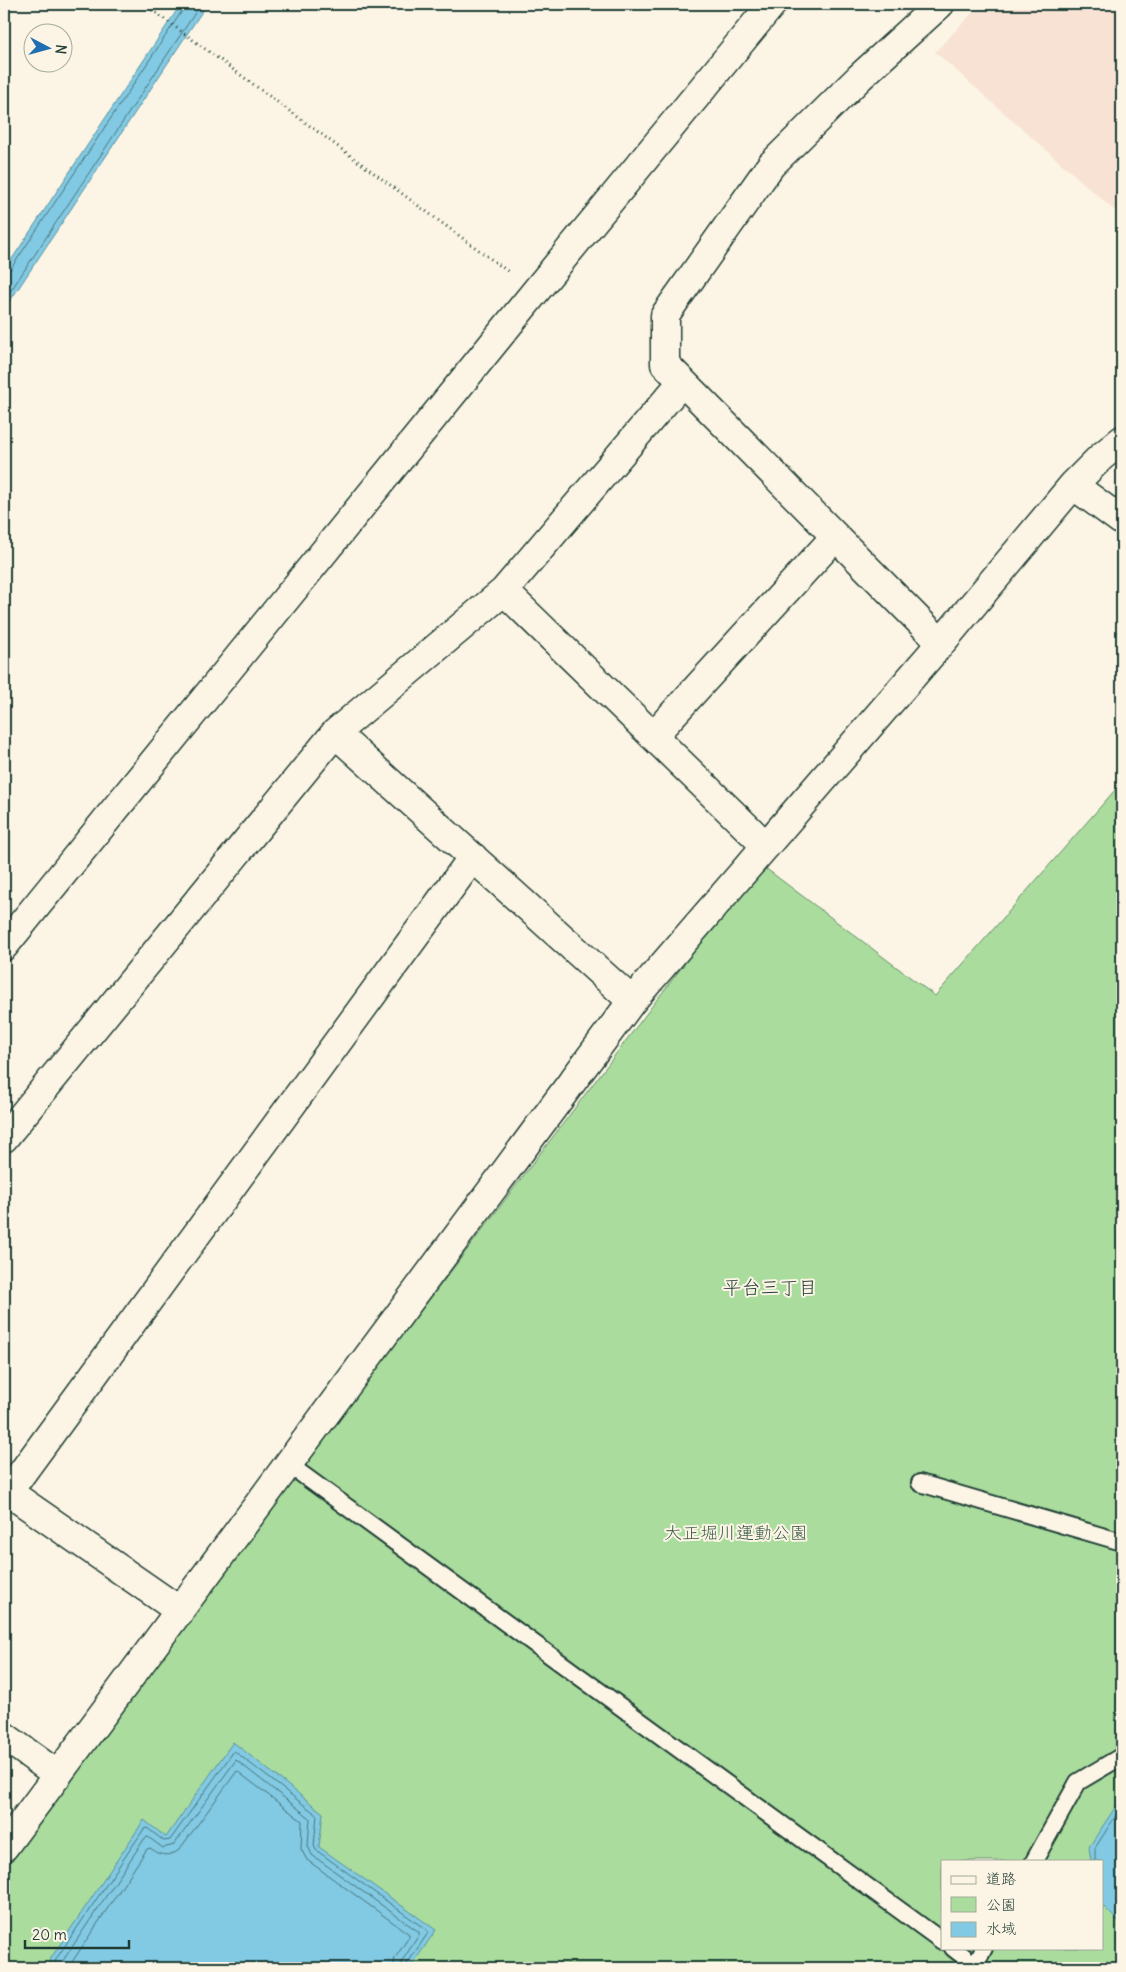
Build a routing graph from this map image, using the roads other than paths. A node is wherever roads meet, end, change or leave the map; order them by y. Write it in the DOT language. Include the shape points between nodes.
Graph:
graph roads {
  1 [pos="772,4"];
  2 [pos="940,4"];
  3 [pos="682,382"];
  4 [pos="1122,440"];
  5 [pos="1073,485"];
  6 [pos="1122,521"];
  7 [pos="835,536"];
  8 [pos="504,591"];
  9 [pos="941,643"];
  10 [pos="335,733"];
  11 [pos="653,736"];
  12 [pos="766,846"];
  13 [pos="473,857"];
  14 [pos="4,946"];
  15 [pos="632,1001"];
  16 [pos="4,1138"];
  17 [pos="288,1464"];
  18 [pos="920,1483"];
  19 [pos="6,1490"];
  20 [pos="1122,1542"];
  21 [pos="180,1611"];
  22 [pos="4,1736"];
  23 [pos="1122,1756"];
  24 [pos="58,1775"];
  25 [pos="4,1847"];
  26 [pos="1035,1860"];
  27 [pos="941,1940"];
  28 [pos="956,1950"];
  29 [pos="983,1950"];
  1 -- 14 [label="street"];
  2 -- 3 [label="street" via="771,165 664,315 665,364"];
  3 -- 7 [label="street"];
  3 -- 8 [label="street"];
  4 -- 5 [label="street"];
  5 -- 6 [label="street"];
  5 -- 9 [label="street"];
  7 -- 9 [label="street"];
  7 -- 11 [label="street"];
  8 -- 10 [label="street"];
  8 -- 11 [label="street"];
  9 -- 12 [label="street"];
  10 -- 13 [label="street"];
  10 -- 16 [label="street"];
  11 -- 12 [label="street"];
  12 -- 15 [label="street"];
  13 -- 15 [label="street"];
  13 -- 19 [label="street"];
  15 -- 17 [label="street"];
  17 -- 21 [label="street"];
  17 -- 27 [label="lane"];
  18 -- 20 [label="lane"];
  19 -- 21 [label="street"];
  21 -- 24 [label="street"];
  22 -- 24 [label="street"];
  23 -- 26 [label="lane" via="1078,1782"];
  24 -- 25 [label="street"];
  28 -- 29 [label="lane" via="975,1965"];
}
